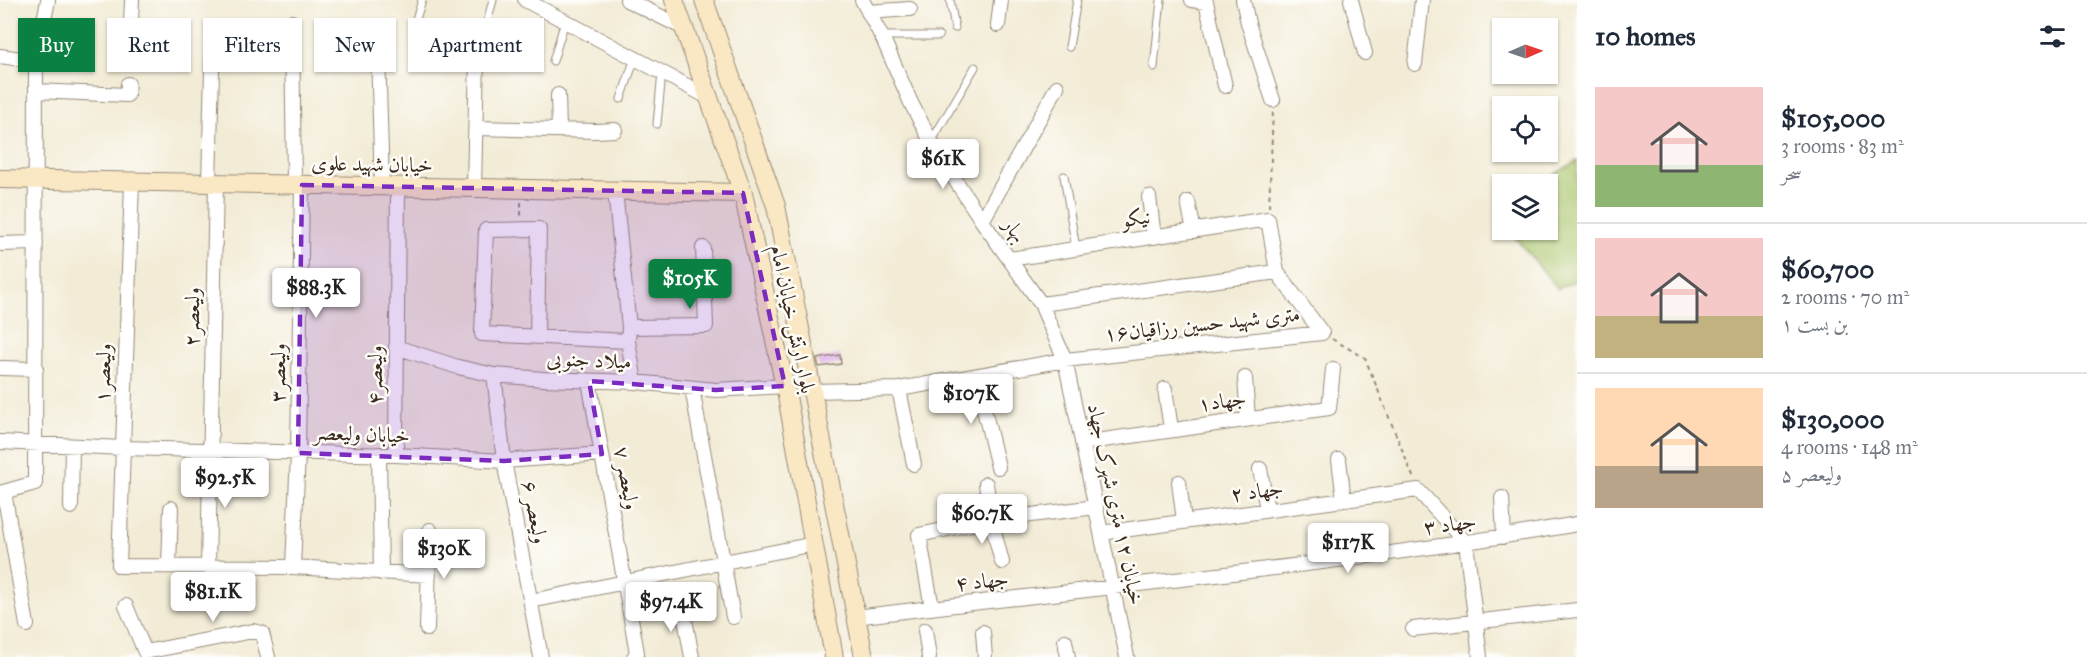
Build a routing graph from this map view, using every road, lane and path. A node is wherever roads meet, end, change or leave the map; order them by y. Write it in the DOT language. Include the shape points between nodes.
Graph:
graph roads {
  1 [pos="48,0"];
  2 [pos="132,0"];
  3 [pos="422,0"];
  4 [pos="493,0"];
  5 [pos="525,0"];
  6 [pos="627,0"];
  7 [pos="674,0"];
  8 [pos="704,0"];
  9 [pos="950,0"];
  10 [pos="1001,0"];
  11 [pos="1077,0"];
  12 [pos="1161,0"];
  13 [pos="1192,0"];
  14 [pos="1351,0"];
  15 [pos="1422,0"];
  16 [pos="1247,1"];
  17 [pos="865,6"];
  18 [pos="910,9"];
  19 [pos="44,18"];
  20 [pos="131,18"];
  21 [pos="416,18"];
  22 [pos="488,18"];
  23 [pos="565,21"];
  24 [pos="998,25"];
  25 [pos="684,28"];
  26 [pos="955,28"];
  27 [pos="881,36"];
  28 [pos="939,36"];
  29 [pos="1069,47"];
  30 [pos="1365,53"];
  31 [pos="0,56"];
  32 [pos="18,58"];
  33 [pos="635,58"];
  34 [pos="553,61"];
  35 [pos="1415,64"];
  36 [pos="975,67"];
  37 [pos="1154,67"];
  38 [pos="36,72"];
  39 [pos="213,72"];
  40 [pos="294,72"];
  41 [pos="380,72"];
  42 [pos="477,72"];
  43 [pos="662,73"];
  44 [pos="128,84"];
  45 [pos="1225,86"];
  46 [pos="1057,87"];
  47 [pos="36,91"];
  48 [pos="558,95"];
  49 [pos="708,97"];
  50 [pos="621,99"];
  51 [pos="1273,100"];
  52 [pos="657,124"];
  53 [pos="476,128"];
  54 [pos="558,130"];
  55 [pos="615,130"];
  56 [pos="932,142"];
  57 [pos="1064,176"];
  58 [pos="0,179"];
  59 [pos="36,180"];
  60 [pos="132,182"];
  61 [pos="213,183"];
  62 [pos="298,185"];
  63 [pos="390,187"];
  64 [pos="474,188"];
  65 [pos="521,189"];
  66 [pos="615,191"];
  67 [pos="742,193"];
  68 [pos="1149,197"];
  69 [pos="1188,201"];
  70 [pos="1268,219"];
  71 [pos="982,221"];
  72 [pos="521,230"];
  73 [pos="1194,231"];
  74 [pos="1154,237"];
  75 [pos="0,243"];
  76 [pos="36,243"];
  77 [pos="703,248"];
  78 [pos="1076,249"];
  79 [pos="1010,259"];
  80 [pos="1277,272"];
  81 [pos="1041,304"];
  82 [pos="1322,333"];
  83 [pos="629,334"];
  84 [pos="537,337"];
  85 [pos="396,347"];
  86 [pos="1065,360"];
  87 [pos="0,368"];
  88 [pos="36,369"];
  89 [pos="1333,369"];
  90 [pos="494,375"];
  91 [pos="976,376"];
  92 [pos="1245,378"];
  93 [pos="589,381"];
  94 [pos="635,382"];
  95 [pos="785,386"];
  96 [pos="692,388"];
  97 [pos="899,389"];
  98 [pos="1165,389"];
  99 [pos="812,391"];
  100 [pos="1248,419"];
  101 [pos="1171,429"];
  102 [pos="0,442"];
  103 [pos="1082,443"];
  104 [pos="36,444"];
  105 [pos="72,446"];
  106 [pos="122,448"];
  107 [pos="210,451"];
  108 [pos="298,453"];
  109 [pos="379,454"];
  110 [pos="602,454"];
  111 [pos="396,455"];
  112 [pos="1339,460"];
  113 [pos="504,461"];
  114 [pos="914,464"];
  115 [pos="998,467"];
  116 [pos="1260,469"];
  117 [pos="1179,482"];
  118 [pos="986,484"];
  119 [pos="1418,490"];
  120 [pos="2,492"];
  121 [pos="1502,498"];
  122 [pos="1344,500"];
  123 [pos="71,507"];
  124 [pos="171,507"];
  125 [pos="1096,507"];
  126 [pos="1267,510"];
  127 [pos="991,520"];
  128 [pos="1184,522"];
  129 [pos="1577,524"];
  130 [pos="430,530"];
  131 [pos="1101,533"];
  132 [pos="1504,537"];
  133 [pos="1466,543"];
  134 [pos="814,544"];
  135 [pos="1002,562"];
  136 [pos="724,563"];
  137 [pos="169,567"];
  138 [pos="208,567"];
  139 [pos="293,567"];
  140 [pos="381,573"];
  141 [pos="429,575"];
  142 [pos="624,583"];
  143 [pos="1113,588"];
  144 [pos="531,601"];
  145 [pos="682,603"];
  146 [pos="126,606"];
  147 [pos="932,608"];
  148 [pos="1577,610"];
  149 [pos="733,617"];
  150 [pos="856,617"];
  151 [pos="1476,622"];
  152 [pos="27,626"];
  153 [pos="427,629"];
  154 [pos="1413,629"];
  155 [pos="925,630"];
  156 [pos="983,632"];
  157 [pos="1065,641"];
  158 [pos="184,651"];
  159 [pos="268,657"];
  160 [pos="541,657"];
  161 [pos="634,657"];
  162 [pos="692,657"];
  163 [pos="834,657"];
  164 [pos="864,657"];
  165 [pos="929,657"];
  166 [pos="985,657"];
  167 [pos="1068,657"];
  168 [pos="1127,657"];
  169 [pos="1480,657"];
  1 -- 19 [label="street"];
  2 -- 20 [label="street"];
  3 -- 21 [label="lane"];
  4 -- 22 [label="lane"];
  5 -- 23 [label="street"];
  6 -- 25 [label="street"];
  7 -- 25 [label="main road, بلوار ارتش خیابان امام"];
  8 -- 99 [label="main road, بلوار ارتش خیابان امام" via="776,206"];
  9 -- 26 [label="lane"];
  10 -- 24 [label="street"];
  11 -- 29 [label="lane"];
  12 -- 37 [label="lane"];
  13 -- 45 [label="street" via="1206,2"];
  14 -- 30 [label="street"];
  15 -- 35 [label="street"];
  16 -- 51 [label="street" via="1248,23"];
  17 -- 18 [label="street"];
  17 -- 27 [label="street, بهار"];
  23 -- 33 [label="street"];
  23 -- 34 [label="lane"];
  25 -- 49 [label="main road, بلوار ارتش خیابان امام"];
  27 -- 28 [label="lane"];
  27 -- 56 [label="street, بهار"];
  31 -- 32 [label="street"];
  33 -- 43 [label="street"];
  33 -- 50 [label="lane"];
  36 -- 56 [label="lane"];
  38 -- 47 [label="street"];
  39 -- 61 [label="street, ولیعصر۲"];
  40 -- 62 [label="street, ولیعصر۳"];
  41 -- 63 [label="street, ولیعصر۴"];
  42 -- 53 [label="street"];
  43 -- 49 [label="street"];
  43 -- 52 [label="lane"];
  44 -- 47 [label="street" via="127,95"];
  46 -- 71 [label="street"];
  47 -- 59 [label="street"];
  48 -- 54 [label="street"];
  49 -- 67 [label="main road, بلوار ارتش خیابان امام"];
  51 -- 70 [label="path"];
  53 -- 54 [label="street"];
  53 -- 64 [label="street"];
  54 -- 55 [label="street"];
  56 -- 71 [label="street, بهار"];
  57 -- 78 [label="lane"];
  58 -- 59 [label="main road, خیابان شهید علوی"];
  59 -- 60 [label="main road, خیابان شهید علوی"];
  59 -- 76 [label="street"];
  60 -- 61 [label="main road, خیابان شهید علوی"];
  60 -- 106 [label="street, ولیعصر۱"];
  61 -- 62 [label="main road, خیابان شهید علوی"];
  61 -- 107 [label="street, ولیعصر۲"];
  62 -- 63 [label="main road, خیابان شهید علوی"];
  62 -- 108 [label="street, ولیعصر۳"];
  63 -- 64 [label="main road, خیابان شهید علوی"];
  63 -- 85 [label="street, ولیعصر۴"];
  64 -- 65 [label="main road, خیابان شهید علوی"];
  65 -- 66 [label="main road, خیابان شهید علوی"];
  65 -- 72 [label="path"];
  66 -- 67 [label="main road, خیابان شهید علوی"];
  66 -- 83 [label="street"];
  67 -- 95 [label="main road, بلوار ارتش خیابان امام"];
  68 -- 74 [label="street"];
  69 -- 73 [label="street"];
  70 -- 73 [label="street, نیکو"];
  70 -- 80 [label="street, ۱۶متری شهید حسین رزاقیان"];
  71 -- 79 [label="street, بهار"];
  72 -- 84 [label="street" via="539,229"];
  72 -- 84 [label="street" via="486,230 482,334"];
  73 -- 74 [label="street, نیکو"];
  74 -- 78 [label="street, نیکو"];
  75 -- 76 [label="street"];
  76 -- 88 [label="street"];
  77 -- 83 [label="street" via="706,326"];
  78 -- 79 [label="street, نیکو"];
  79 -- 81 [label="street, بهار"];
  80 -- 81 [label="street"];
  80 -- 82 [label="street, ۱۶متری شهید حسین رزاقیان"];
  81 -- 86 [label="street, بهار"];
  82 -- 86 [label="street, ۱۶متری شهید حسین رزاقیان"];
  82 -- 119 [label="path" via="1365,358"];
  83 -- 84 [label="street"];
  83 -- 94 [label="street"];
  85 -- 90 [label="street, میلاد جنوبی"];
  85 -- 111 [label="street, ولیعصر۴"];
  86 -- 91 [label="street, ۱۶متری شهید حسین رزاقیان"];
  86 -- 103 [label="street, خیابان ۱۲ متری شهرک جهاد"];
  87 -- 88 [label="street"];
  88 -- 104 [label="street"];
  89 -- 100 [label="street, جهاد۱" via="1329,408"];
  90 -- 93 [label="street, میلاد جنوبی"];
  90 -- 113 [label="street, ولیعصر ۶"];
  91 -- 97 [label="street, ۱۶متری شهید حسین رزاقیان"];
  91 -- 115 [label="street"];
  92 -- 100 [label="street"];
  93 -- 94 [label="street, میلاد جنوبی"];
  93 -- 110 [label="street, ولیعصر ۷"];
  94 -- 96 [label="street, میلاد جنوبی"];
  95 -- 96 [label="street, میلاد جنوبی"];
  95 -- 134 [label="main road, بلوار ارتش خیابان امام"];
  96 -- 136 [label="street"];
  97 -- 99 [label="street, ۱۶متری شهید حسین رزاقیان"];
  97 -- 114 [label="street"];
  98 -- 101 [label="street"];
  99 -- 150 [label="main road, بلوار ارتش خیابان امام"];
  100 -- 101 [label="street, جهاد۱"];
  101 -- 103 [label="street, جهاد۱"];
  102 -- 104 [label="street, خیابان ولیعصر"];
  103 -- 125 [label="street, خیابان ۱۲ متری شهرک جهاد"];
  104 -- 105 [label="street, خیابان ولیعصر"];
  104 -- 120 [label="street" via="35,483"];
  105 -- 106 [label="street, خیابان ولیعصر"];
  105 -- 123 [label="street"];
  106 -- 107 [label="street, خیابان ولیعصر"];
  106 -- 137 [label="street, ولیعصر۱" via="119,566"];
  107 -- 108 [label="street, خیابان ولیعصر"];
  107 -- 138 [label="street, ولیعصر۲"];
  108 -- 109 [label="street, خیابان ولیعصر"];
  108 -- 139 [label="street, ولیعصر۳"];
  109 -- 111 [label="street, خیابان ولیعصر"];
  109 -- 140 [label="street"];
  110 -- 113 [label="street, خیابان ولیعصر"];
  110 -- 142 [label="street, ولیعصر ۷"];
  111 -- 113 [label="street, خیابان ولیعصر"];
  112 -- 122 [label="street"];
  113 -- 144 [label="street, ولیعصر ۶"];
  116 -- 126 [label="street"];
  117 -- 128 [label="street"];
  118 -- 127 [label="street"];
  119 -- 122 [label="street, جهاد ۲"];
  119 -- 133 [label="street"];
  120 -- 152 [label="street"];
  121 -- 132 [label="street"];
  122 -- 126 [label="street, جهاد ۲"];
  124 -- 137 [label="street"];
  125 -- 127 [label="street"];
  125 -- 131 [label="street, خیابان ۱۲ متری شهرک جهاد"];
  126 -- 128 [label="street, جهاد ۲"];
  127 -- 135 [label="street"];
  127 -- 147 [label="street" via="919,535"];
  128 -- 131 [label="street, جهاد ۲"];
  129 -- 132 [label="street, جهاد ۳"];
  130 -- 141 [label="street"];
  131 -- 143 [label="street, خیابان ۱۲ متری شهرک جهاد"];
  132 -- 133 [label="street, جهاد ۳"];
  133 -- 143 [label="street, جهاد ۳"];
  133 -- 151 [label="street"];
  134 -- 136 [label="street"];
  134 -- 163 [label="main road, بلوار ارتش خیابان امام"];
  136 -- 142 [label="street"];
  136 -- 149 [label="street"];
  137 -- 138 [label="street"];
  138 -- 139 [label="street"];
  139 -- 140 [label="street"];
  140 -- 141 [label="street"];
  141 -- 153 [label="street"];
  142 -- 144 [label="street"];
  142 -- 161 [label="street, ولیعصر ۷" via="637,653"];
  143 -- 147 [label="street, جهاد ۴"];
  143 -- 168 [label="street, خیابان ۱۲ متری شهرک جهاد"];
  144 -- 160 [label="street, ولیعصر ۶"];
  145 -- 162 [label="street"];
  146 -- 158 [label="street" via="145,652"];
  147 -- 150 [label="street, جهاد ۴"];
  148 -- 151 [label="street"];
  150 -- 164 [label="main road, بلوار ارتش خیابان امام"];
  151 -- 154 [label="street"];
  151 -- 169 [label="street"];
  155 -- 165 [label="street"];
  156 -- 166 [label="street"];
  157 -- 167 [label="street"];
  158 -- 159 [label="street" via="253,631 262,633"];
}
